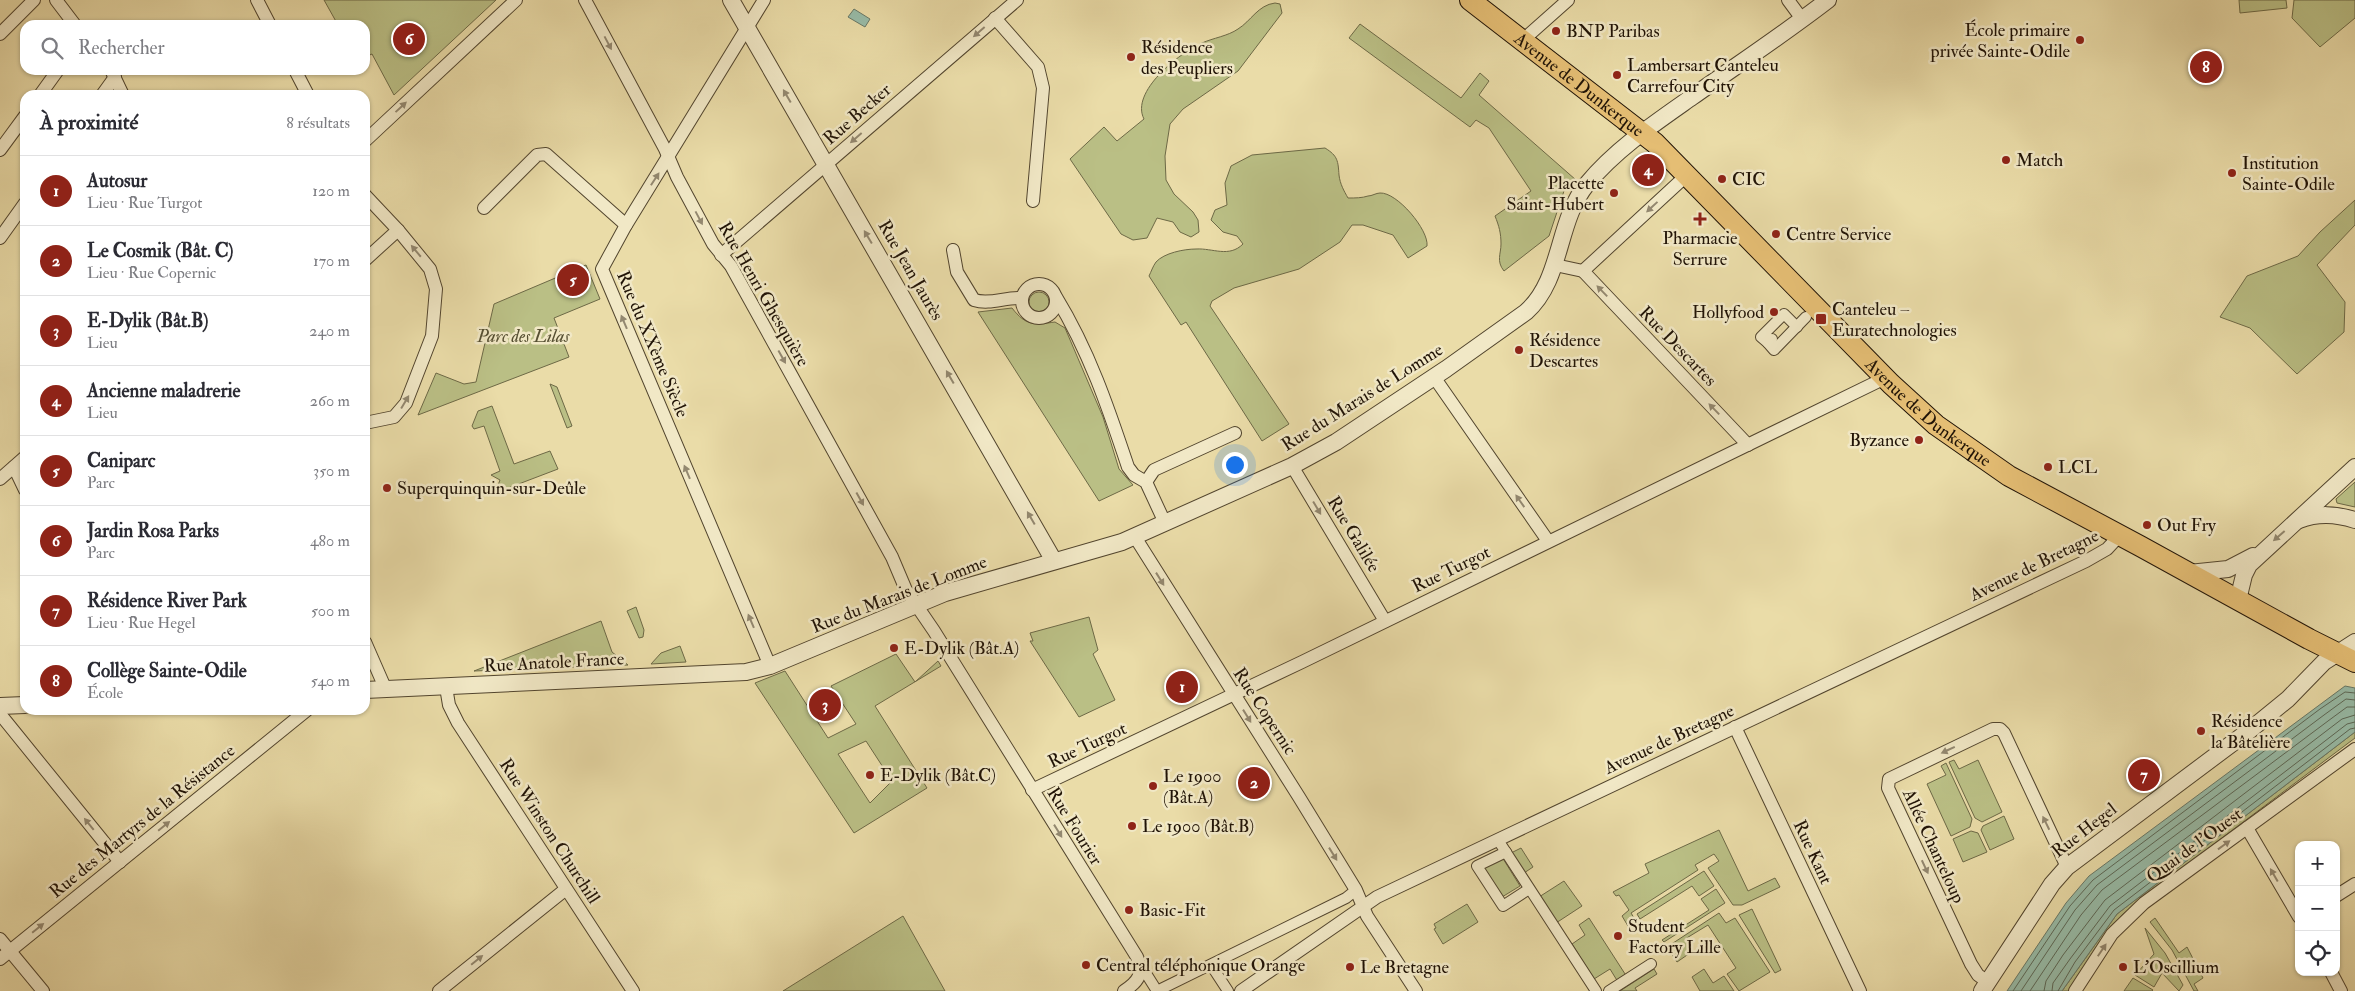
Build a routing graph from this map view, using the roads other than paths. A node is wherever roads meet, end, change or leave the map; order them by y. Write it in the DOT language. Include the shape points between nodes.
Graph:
graph roads {
  1 [pos="34,0"];
  2 [pos="56,0"];
  3 [pos="257,0"];
  4 [pos="516,0"];
  5 [pos="585,0"];
  6 [pos="731,0"];
  7 [pos="764,0"];
  8 [pos="1016,0"];
  9 [pos="1470,0"];
  10 [pos="1568,0"];
  11 [pos="1788,0"];
  12 [pos="1828,0"];
  13 [pos="995,18"];
  14 [pos="1802,19"];
  15 [pos="72,20"];
  16 [pos="267,20"];
  17 [pos="747,29"];
  18 [pos="0,34"];
  19 [pos="1523,40"];
  20 [pos="54,75"];
  21 [pos="112,75"];
  22 [pos="113,75"];
  23 [pos="298,75"];
  24 [pos="44,90"];
  25 [pos="105,90"];
  26 [pos="121,90"];
  27 [pos="305,90"];
  28 [pos="20,123"];
  29 [pos="1643,132"];
  30 [pos="370,135"];
  31 [pos="0,150"];
  32 [pos="669,157"];
  33 [pos="826,164"];
  34 [pos="1688,174"];
  35 [pos="370,200"];
  36 [pos="1033,201"];
  37 [pos="484,208"];
  38 [pos="20,210"];
  39 [pos="626,225"];
  40 [pos="398,230"];
  41 [pos="0,238"];
  42 [pos="953,250"];
  43 [pos="721,254"];
  44 [pos="370,255"];
  45 [pos="1555,265"];
  46 [pos="1583,271"];
  47 [pos="1056,297"];
  48 [pos="1022,298"];
  49 [pos="1806,317"];
  50 [pos="1797,327"];
  51 [pos="1434,377"];
  52 [pos="1885,378"];
  53 [pos="370,422"];
  54 [pos="1235,433"];
  55 [pos="1748,445"];
  56 [pos="20,461"];
  57 [pos="14,466"];
  58 [pos="1292,466"];
  59 [pos="2355,467"];
  60 [pos="0,479"];
  61 [pos="20,479"];
  62 [pos="1146,482"];
  63 [pos="2355,520"];
  64 [pos="2297,521"];
  65 [pos="1165,523"];
  66 [pos="2120,535"];
  67 [pos="1135,537"];
  68 [pos="1548,541"];
  69 [pos="2262,551"];
  70 [pos="1054,561"];
  71 [pos="2189,573"];
  72 [pos="2238,600"];
  73 [pos="915,606"];
  74 [pos="1385,621"];
  75 [pos="370,653"];
  76 [pos="2349,655"];
  77 [pos="770,666"];
  78 [pos="746,672"];
  79 [pos="446,687"];
  80 [pos="370,690"];
  81 [pos="386,690"];
  82 [pos="1234,694"];
  83 [pos="20,705"];
  84 [pos="0,706"];
  85 [pos="0,714"];
  86 [pos="301,715"];
  87 [pos="1735,728"];
  88 [pos="2355,749"];
  89 [pos="1032,790"];
  90 [pos="2247,828"];
  91 [pos="1498,840"];
  92 [pos="1506,852"];
  93 [pos="120,862"];
  94 [pos="2067,866"];
  95 [pos="2355,884"];
  96 [pos="566,889"];
  97 [pos="1529,889"];
  98 [pos="1356,890"];
  99 [pos="2340,893"];
  100 [pos="1362,906"];
  101 [pos="2295,910"];
  102 [pos="0,939"];
  103 [pos="5,955"];
  104 [pos="1140,964"];
  105 [pos="1651,964"];
  106 [pos="1211,965"];
  107 [pos="2332,976"];
  108 [pos="1985,987"];
  109 [pos="1244,990"];
  110 [pos="43,991"];
  111 [pos="439,991"];
  112 [pos="633,991"];
  113 [pos="1124,991"];
  114 [pos="1229,991"];
  115 [pos="1416,991"];
  116 [pos="1596,991"];
  117 [pos="1609,991"];
  118 [pos="1860,991"];
  119 [pos="2074,991"];
  120 [pos="2341,991"];
  1 -- 18 [label="street"];
  2 -- 15 [label="street"];
  3 -- 16 [label="street"];
  30 -- 4 [label="street, one-way"];
  5 -- 32 [label="street, Rue Henri Ghesquière, one-way"];
  6 -- 17 [label="street, Rue Jean Jaurès"];
  7 -- 17 [label="street, Rue du XXème Siècle"];
  8 -- 13 [label="street, Rue Becker"];
  9 -- 19 [label="main road, Avenue de Dunkerque"];
  10 -- 19 [label="street"];
  11 -- 14 [label="street"];
  12 -- 14 [label="street, Rue du Marais de Lomme"];
  13 -- 33 [label="street, Rue Becker, one-way"];
  13 -- 36 [label="street" via="1038,67 1043,88"];
  14 -- 29 [label="street, Rue du Marais de Lomme"];
  17 -- 32 [label="street, Rue du XXème Siècle"];
  33 -- 17 [label="street, Rue Jean Jaurès, one-way"];
  19 -- 29 [label="main road, Avenue de Dunkerque"];
  20 -- 24 [label="street"];
  21 -- 25 [label="street"];
  22 -- 26 [label="street"];
  23 -- 27 [label="street"];
  28 -- 31 [label="street"];
  29 -- 34 [label="main road, Avenue de Dunkerque"];
  29 -- 45 [label="street, Rue du Marais de Lomme" via="1582,190 1564,232"];
  39 -- 32 [label="street, Rue du XXème Siècle, one-way"];
  32 -- 43 [label="street, Rue Henri Ghesquière, one-way"];
  33 -- 43 [label="street, Rue Becker"];
  70 -- 33 [label="street, Rue Jean Jaurès, one-way"];
  34 -- 46 [label="street, one-way"];
  34 -- 52 [label="main road, Avenue de Dunkerque"];
  35 -- 40 [label="street"];
  37 -- 39 [label="street" via="537,155 546,154"];
  38 -- 41 [label="street"];
  77 -- 39 [label="street, Rue du XXème Siècle, one-way" via="603,275 603,264"];
  40 -- 44 [label="street"];
  53 -- 40 [label="street, one-way" via="394,417 406,403 432,336 436,289 430,269"];
  42 -- 48 [label="street" via="957,272 974,300"];
  43 -- 73 [label="street, Rue Henri Ghesquière, one-way" via="731,266 892,557"];
  45 -- 46 [label="street"];
  45 -- 51 [label="street, Rue du Marais de Lomme" via="1536,304"];
  55 -- 46 [label="street, Rue Descartes, one-way"];
  47 -- 48 [label="street" via="1050,288 1039,284 1028,288"];
  47 -- 48 [label="street" via="1052,313 1042,318 1036,318 1023,309"];
  47 -- 62 [label="street" via="1077,332 1100,384 1128,467"];
  49 -- 50 [label="street"];
  50 -- 50 [label="street" via="1774,350 1770,341 1761,337 1784,314"];
  51 -- 58 [label="street, Rue du Marais de Lomme" via="1336,442"];
  68 -- 51 [label="street, one-way"];
  52 -- 55 [label="street, Rue Turgot"];
  52 -- 66 [label="main road, Avenue de Dunkerque" via="1926,417 1984,461"];
  54 -- 62 [label="street" via="1154,470"];
  55 -- 68 [label="street, Rue Turgot"];
  56 -- 57 [label="street"];
  57 -- 60 [label="street"];
  57 -- 61 [label="street"];
  58 -- 65 [label="street, Rue du Marais de Lomme"];
  58 -- 74 [label="street, Rue Galilée, one-way"];
  59 -- 64 [label="street"];
  62 -- 65 [label="street"];
  63 -- 64 [label="street" via="2330,514"];
  64 -- 69 [label="street, one-way"];
  65 -- 67 [label="street, Rue du Marais de Lomme"];
  66 -- 71 [label="main road, Avenue de Dunkerque"];
  66 -- 87 [label="street, Avenue de Bretagne" via="2107,549 2086,561"];
  67 -- 70 [label="street, Rue du Marais de Lomme"];
  67 -- 82 [label="street, Rue Copernic, one-way"];
  68 -- 74 [label="street, Rue Turgot"];
  69 -- 71 [label="street" via="2228,569"];
  69 -- 72 [label="street" via="2245,571"];
  70 -- 73 [label="street, Rue du Marais de Lomme" via="977,582"];
  71 -- 72 [label="main road, Avenue de Dunkerque"];
  72 -- 76 [label="main road, Avenue de Dunkerque"];
  73 -- 77 [label="street, Rue du Marais de Lomme"];
  73 -- 89 [label="street, Rue Fourier" via="934,631"];
  74 -- 82 [label="street, Rue Turgot"];
  75 -- 81 [label="street"];
  76 -- 94 [label="street, Rue Hegel" via="2324,662 2265,718"];
  77 -- 78 [label="street, Rue du Marais de Lomme"];
  78 -- 79 [label="street, Rue Anatole France"];
  79 -- 81 [label="street, Rue Anatole France"];
  79 -- 96 [label="street, Rue Winston Churchill" via="449,705 458,723"];
  80 -- 81 [label="street, Rue Anatole France"];
  82 -- 89 [label="street, Rue Turgot"];
  82 -- 98 [label="street, Rue Copernic, one-way"];
  83 -- 84 [label="street"];
  93 -- 85 [label="street, one-way"];
  93 -- 86 [label="street, Rue des Martyrs de la Résistance, one-way"];
  87 -- 91 [label="street, Avenue de Bretagne"];
  87 -- 118 [label="street, Rue Kant"];
  88 -- 90 [label="street, Quai de l'Ouest"];
  89 -- 104 [label="street, Rue Fourier, one-way"];
  101 -- 90 [label="street, one-way"];
  119 -- 90 [label="street, Quai de l'Ouest, one-way" via="2112,934 2130,916"];
  91 -- 92 [label="street"];
  91 -- 100 [label="street, Avenue de Bretagne"];
  92 -- 97 [label="street"];
  92 -- 97 [label="street" via="1478,866 1503,906"];
  103 -- 93 [label="street, Rue des Martyrs de la Résistance, one-way"];
  94 -- 108 [label="street, Rue Hegel"];
  94 -- 108 [label="street, Allée Chanteloup, one-way" via="2000,728 1889,779 1888,788 1971,964"];
  95 -- 99 [label="street"];
  111 -- 96 [label="street, one-way"];
  96 -- 112 [label="street, Rue Winston Churchill"];
  97 -- 116 [label="street"];
  98 -- 100 [label="street, Rue Copernic"];
  98 -- 106 [label="street" via="1346,898"];
  100 -- 109 [label="street, Avenue de Bretagne"];
  100 -- 115 [label="street, Rue Copernic"];
  102 -- 103 [label="street"];
  103 -- 110 [label="street"];
  104 -- 106 [label="street" via="1157,990"];
  104 -- 113 [label="street" via="1139,978"];
  105 -- 117 [label="street"];
  106 -- 114 [label="street"];
  107 -- 120 [label="street"];
  109 -- 114 [label="street" via="1237,987"];
}
